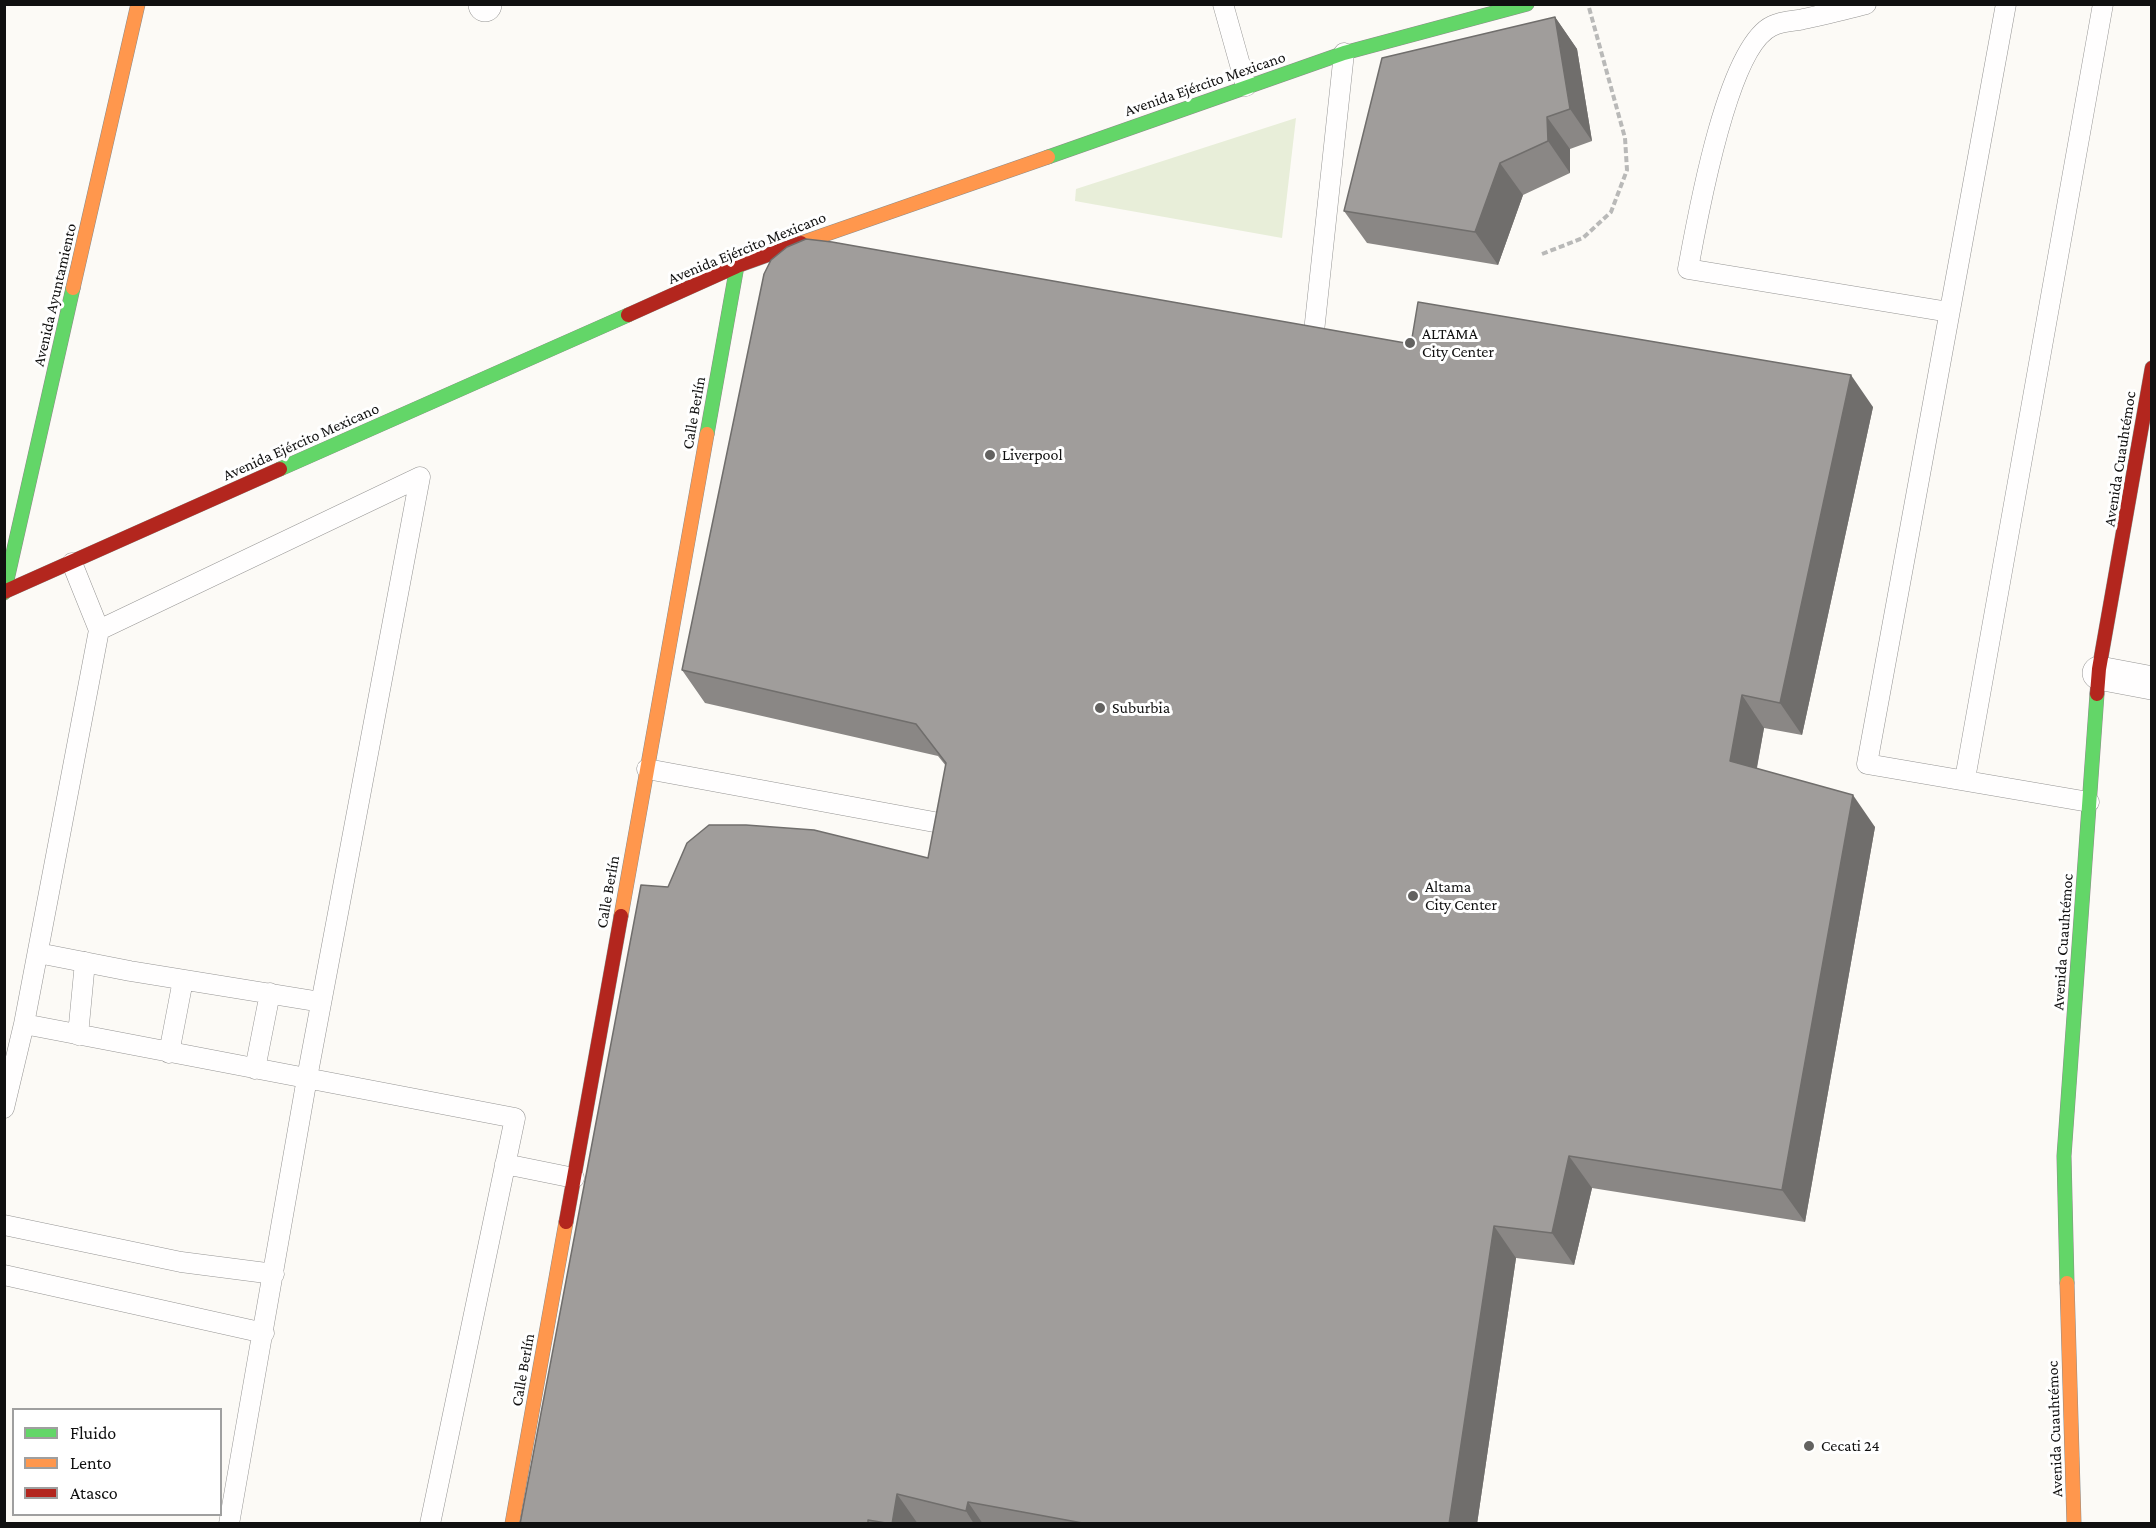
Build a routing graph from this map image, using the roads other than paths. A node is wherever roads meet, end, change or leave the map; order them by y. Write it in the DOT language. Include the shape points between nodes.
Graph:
graph roads {
  1 [pos="138,4"];
  2 [pos="1223,4"];
  3 [pos="1866,4"];
  4 [pos="2006,4"];
  5 [pos="2103,4"];
  6 [pos="1523,5"];
  7 [pos="1344,53"];
  8 [pos="1246,87"];
  9 [pos="802,242"];
  10 [pos="837,248"];
  11 [pos="737,266"];
  12 [pos="1949,312"];
  13 [pos="1290,337"];
  14 [pos="2151,368"];
  15 [pos="72,562"];
  16 [pos="5,592"];
  17 [pos="99,630"];
  18 [pos="2099,672"];
  19 [pos="2151,683"];
  20 [pos="647,769"];
  21 [pos="1965,779"];
  22 [pos="2089,802"];
  23 [pos="934,822"];
  24 [pos="38,953"];
  25 [pos="85,962"];
  26 [pos="183,980"];
  27 [pos="270,993"];
  28 [pos="321,1002"];
  29 [pos="24,1024"];
  30 [pos="78,1035"];
  31 [pos="169,1053"];
  32 [pos="255,1069"];
  33 [pos="307,1078"];
  34 [pos="4,1108"];
  35 [pos="505,1164"];
  36 [pos="574,1178"];
  37 [pos="4,1225"];
  38 [pos="274,1274"];
  39 [pos="4,1275"];
  40 [pos="264,1332"];
  41 [pos="229,1524"];
  42 [pos="430,1524"];
  43 [pos="512,1524"];
  44 [pos="2074,1524"];
  1 -- 16 [label="street, Avenida Ayuntamiento"];
  2 -- 8 [label="lane"];
  3 -- 12 [label="lane" via="1772,26 1755,39 1742,61 1705,181 1688,269"];
  4 -- 12 [label="lane"];
  5 -- 21 [label="lane"];
  6 -- 7 [label="street, Avenida Ejército Mexicano"];
  7 -- 8 [label="street, Avenida Ejército Mexicano"];
  7 -- 13 [label="lane" via="1313,341"];
  8 -- 9 [label="street, Avenida Ejército Mexicano"];
  9 -- 10 [label="lane"];
  9 -- 11 [label="street, Avenida Ejército Mexicano"];
  11 -- 15 [label="street, Avenida Ejército Mexicano"];
  11 -- 20 [label="street, Calle Berlín"];
  12 -- 21 [label="lane" via="1867,764"];
  14 -- 18 [label="street, Avenida Cuauhtémoc"];
  15 -- 16 [label="street, Avenida Ejército Mexicano"];
  15 -- 17 [label="lane"];
  17 -- 24 [label="lane"];
  17 -- 28 [label="lane" via="420,477"];
  18 -- 19 [label="street"];
  18 -- 22 [label="street, Avenida Cuauhtémoc"];
  20 -- 23 [label="lane"];
  20 -- 36 [label="street, Calle Berlín"];
  21 -- 22 [label="lane"];
  22 -- 44 [label="street, Avenida Cuauhtémoc" via="2064,1156"];
  24 -- 25 [label="lane"];
  24 -- 29 [label="lane"];
  25 -- 26 [label="lane"];
  25 -- 30 [label="lane"];
  26 -- 27 [label="lane"];
  26 -- 31 [label="lane"];
  27 -- 28 [label="lane"];
  27 -- 32 [label="lane"];
  28 -- 33 [label="lane"];
  29 -- 30 [label="lane"];
  29 -- 34 [label="lane"];
  30 -- 31 [label="lane"];
  31 -- 32 [label="lane"];
  32 -- 33 [label="lane"];
  33 -- 35 [label="lane" via="515,1118"];
  33 -- 38 [label="lane"];
  35 -- 36 [label="lane"];
  35 -- 42 [label="lane"];
  36 -- 43 [label="street, Calle Berlín"];
  37 -- 38 [label="lane" via="181,1262"];
  38 -- 40 [label="lane"];
  39 -- 40 [label="lane"];
  40 -- 41 [label="lane"];
}
